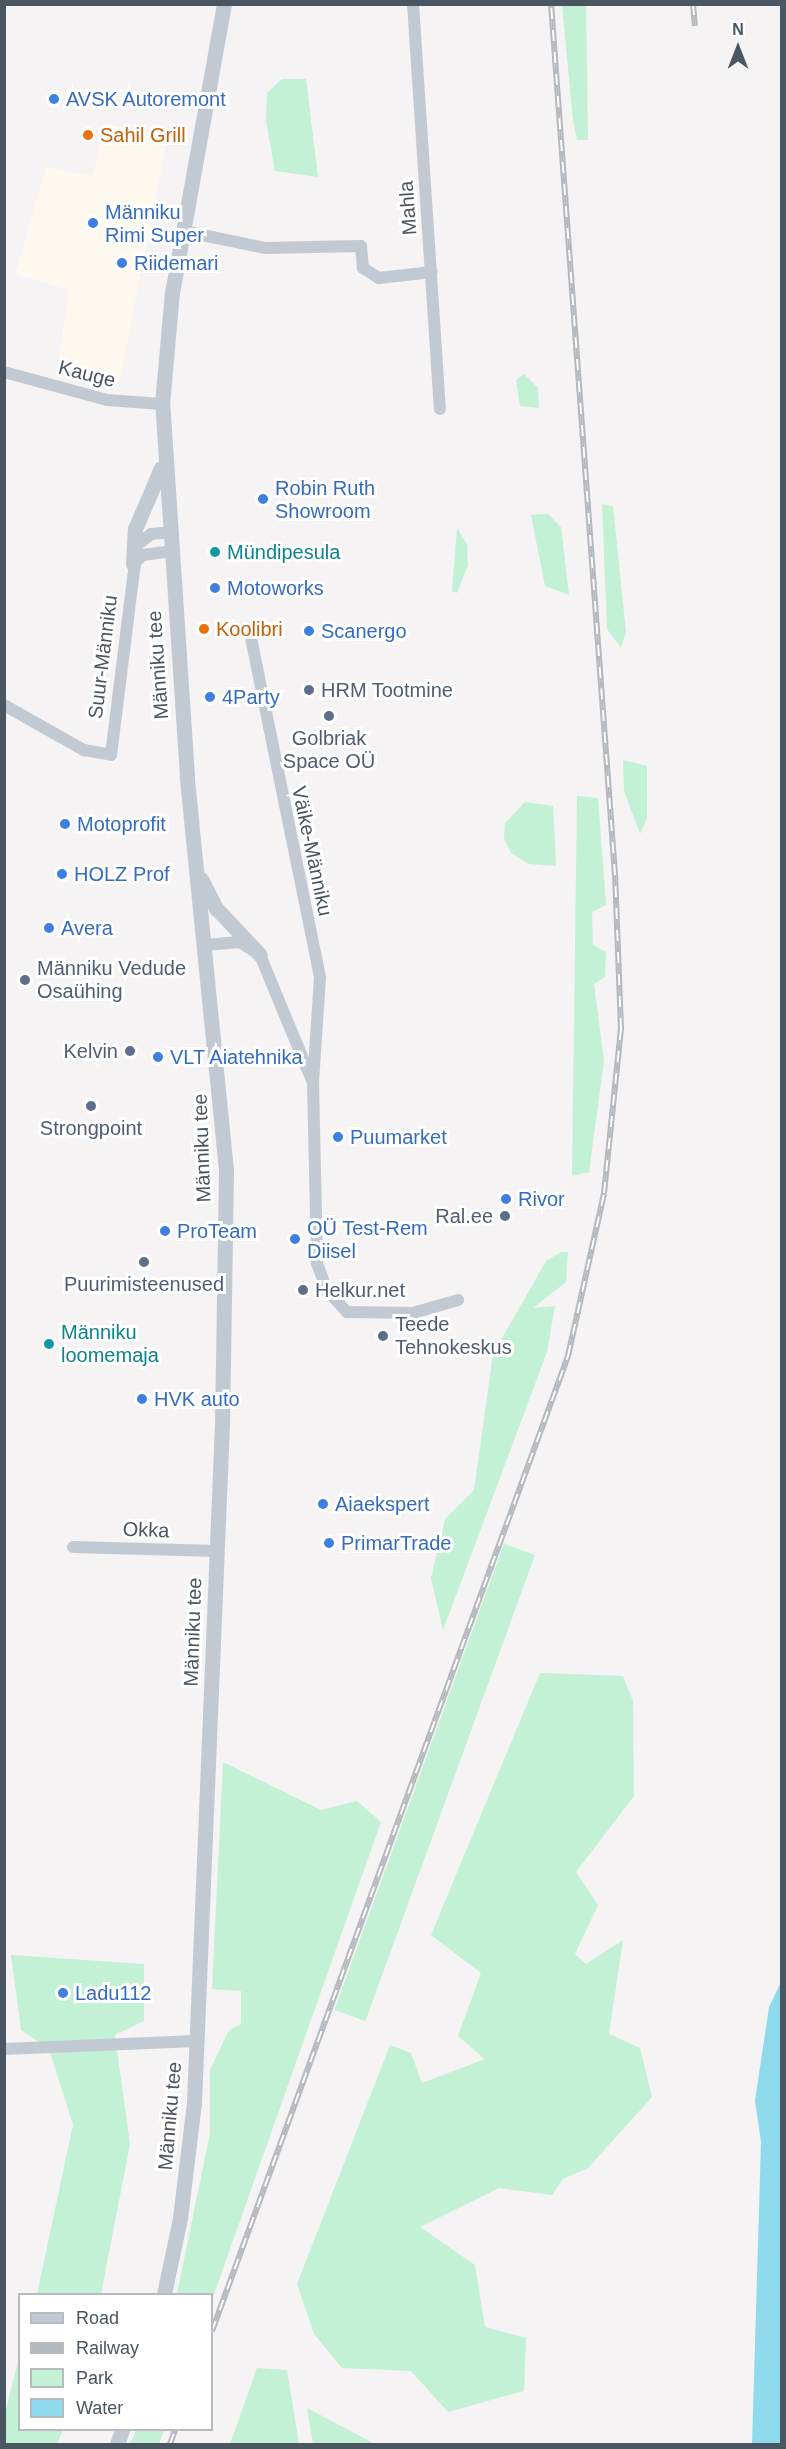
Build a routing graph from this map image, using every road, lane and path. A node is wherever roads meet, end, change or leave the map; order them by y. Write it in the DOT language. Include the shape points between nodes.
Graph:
graph roads {
  1 [pos="224,4"];
  2 [pos="413,4"];
  3 [pos="183,231"];
  4 [pos="432,272"];
  5 [pos="4,372"];
  6 [pos="162,404"];
  7 [pos="440,409"];
  8 [pos="164,459"];
  9 [pos="169,532"];
  10 [pos="171,551"];
  11 [pos="133,564"];
  12 [pos="249,628"];
  13 [pos="4,705"];
  14 [pos="198,874"];
  15 [pos="205,945"];
  16 [pos="260,954"];
  17 [pos="313,1083"];
  18 [pos="458,1300"];
  19 [pos="72,1546"];
  20 [pos="217,1551"];
  21 [pos="197,2041"];
  22 [pos="4,2049"];
  23 [pos="164,2293"];
  1 -- 3 [label="street, Männiku tee"];
  2 -- 4 [label="street, Mahla"];
  3 -- 4 [label="street" via="265,248 361,246 363,268 379,278"];
  3 -- 6 [label="street, Männiku tee" via="167,325"];
  4 -- 7 [label="street, Mahla"];
  5 -- 6 [label="street, Kauge" via="107,400"];
  6 -- 8 [label="street, Männiku tee"];
  8 -- 9 [label="street, Männiku tee"];
  8 -- 11 [label="street" via="135,529"];
  9 -- 10 [label="street, Männiku tee"];
  9 -- 11 [label="street, Suur-Männiku" via="142,537"];
  10 -- 11 [label="street" via="143,555"];
  10 -- 14 [label="street, Männiku tee"];
  11 -- 13 [label="street, Suur-Männiku" via="111,755 84,750"];
  12 -- 17 [label="street, Väike-Männiku" via="320,977"];
  14 -- 15 [label="street, Männiku tee"];
  14 -- 16 [label="street" via="216,908"];
  15 -- 16 [label="street" via="240,942"];
  15 -- 20 [label="street, Männiku tee" via="226,1170"];
  16 -- 17 [label="street, Väike-Männiku"];
  17 -- 18 [label="street, Väike-Männiku" via="317,1263 327,1290 347,1312 413,1313"];
  19 -- 20 [label="street, Okka"];
  20 -- 21 [label="street, Männiku tee"];
  21 -- 22 [label="street"];
  21 -- 23 [label="street, Männiku tee" via="185,2181"];
}
